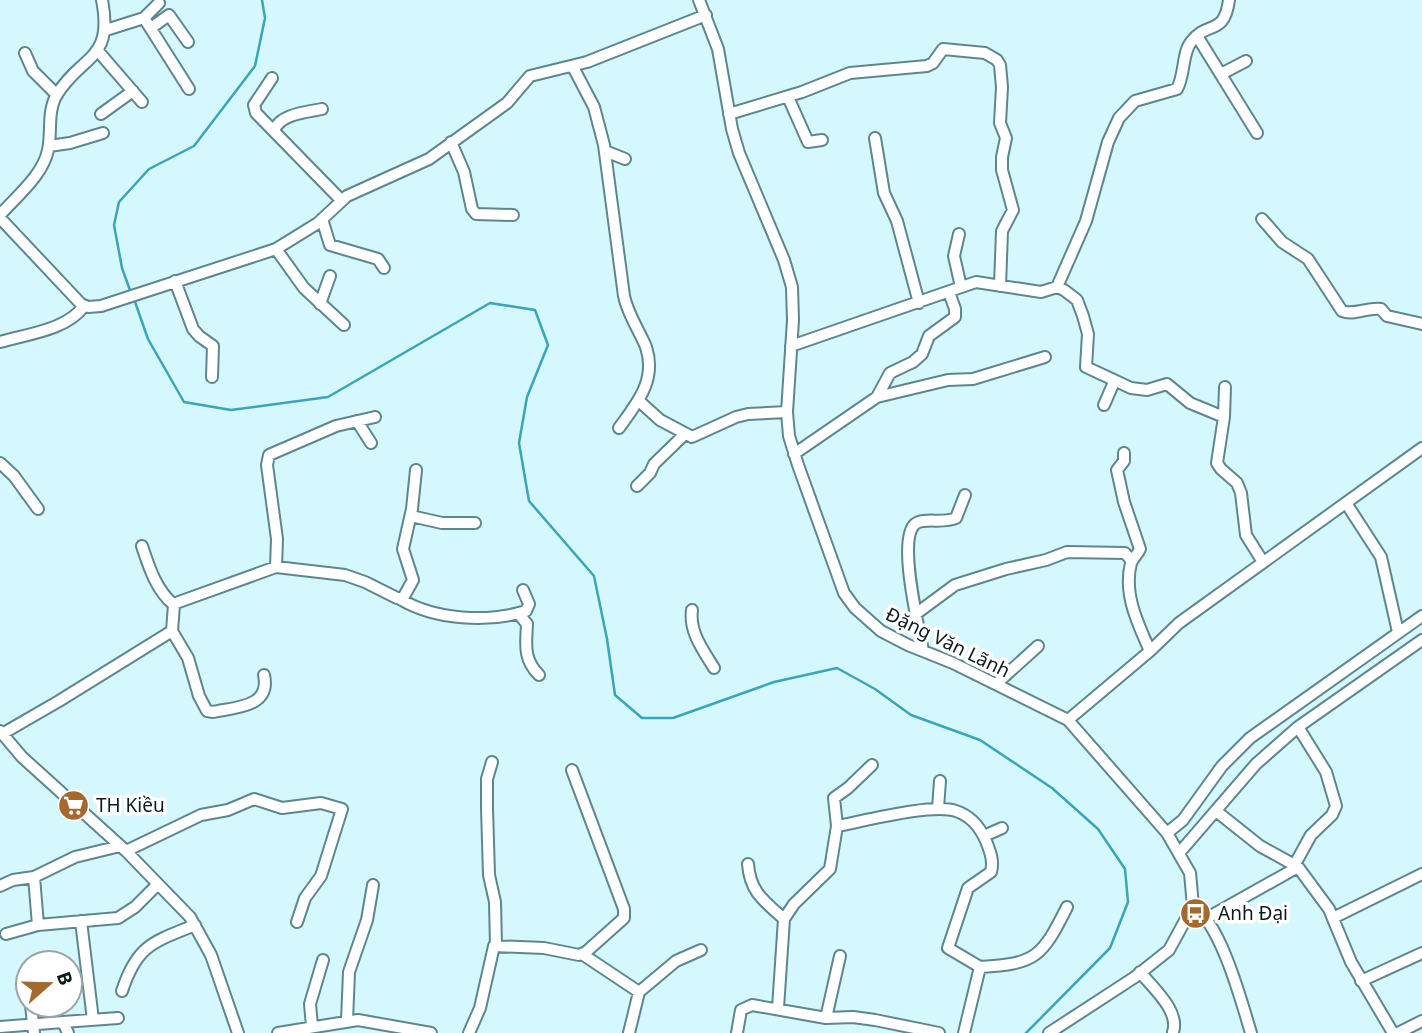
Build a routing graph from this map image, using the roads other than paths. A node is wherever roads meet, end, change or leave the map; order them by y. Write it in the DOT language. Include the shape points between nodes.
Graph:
graph roads {
  1 [pos="699,0"];
  2 [pos="1229,0"];
  3 [pos="103,1"];
  4 [pos="159,4"];
  5 [pos="706,15"];
  6 [pos="148,23"];
  7 [pos="106,30"];
  8 [pos="181,30"];
  9 [pos="1197,36"];
  10 [pos="188,42"];
  11 [pos="162,45"];
  12 [pos="98,51"];
  13 [pos="25,54"];
  14 [pos="1246,61"];
  15 [pos="573,67"];
  16 [pos="1221,74"];
  17 [pos="272,78"];
  18 [pos="189,89"];
  19 [pos="133,92"];
  20 [pos="57,94"];
  21 [pos="788,97"];
  22 [pos="142,102"];
  23 [pos="322,109"];
  24 [pos="101,114"];
  25 [pos="729,114"];
  26 [pos="274,131"];
  27 [pos="103,133"];
  28 [pos="1257,133"];
  29 [pos="875,138"];
  30 [pos="822,140"];
  31 [pos="452,142"];
  32 [pos="49,146"];
  33 [pos="605,151"];
  34 [pos="625,159"];
  35 [pos="341,200"];
  36 [pos="513,215"];
  37 [pos="0,216"];
  38 [pos="322,219"];
  39 [pos="1262,219"];
  40 [pos="959,233"];
  41 [pos="276,249"];
  42 [pos="384,268"];
  43 [pos="330,276"];
  44 [pos="175,281"];
  45 [pos="1000,286"];
  46 [pos="961,287"];
  47 [pos="1058,287"];
  48 [pos="949,292"];
  49 [pos="919,303"];
  50 [pos="320,304"];
  51 [pos="84,306"];
  52 [pos="1422,324"];
  53 [pos="344,325"];
  54 [pos="0,342"];
  55 [pos="791,346"];
  56 [pos="1045,357"];
  57 [pos="212,377"];
  58 [pos="1114,382"];
  59 [pos="1225,387"];
  60 [pos="877,397"];
  61 [pos="639,401"];
  62 [pos="1104,405"];
  63 [pos="787,412"];
  64 [pos="1224,417"];
  65 [pos="375,418"];
  66 [pos="357,422"];
  67 [pos="619,428"];
  68 [pos="685,434"];
  69 [pos="371,443"];
  70 [pos="1422,448"];
  71 [pos="1124,453"];
  72 [pos="794,454"];
  73 [pos="0,463"];
  74 [pos="416,470"];
  75 [pos="637,486"];
  76 [pos="965,495"];
  77 [pos="1346,503"];
  78 [pos="38,509"];
  79 [pos="411,516"];
  80 [pos="475,523"];
  81 [pos="142,546"];
  82 [pos="1131,561"];
  83 [pos="1263,562"];
  84 [pos="276,567"];
  85 [pos="523,590"];
  86 [pos="400,599"];
  87 [pos="174,606"];
  88 [pos="692,610"];
  89 [pos="518,613"];
  90 [pos="917,613"];
  91 [pos="1422,616"];
  92 [pos="172,631"];
  93 [pos="1398,632"];
  94 [pos="1422,640"];
  95 [pos="1038,646"];
  96 [pos="923,651"];
  97 [pos="1150,651"];
  98 [pos="714,668"];
  99 [pos="264,675"];
  100 [pos="539,675"];
  101 [pos="996,684"];
  102 [pos="1068,720"];
  103 [pos="1298,727"];
  104 [pos="1,733"];
  105 [pos="492,762"];
  106 [pos="872,765"];
  107 [pos="572,770"];
  108 [pos="940,781"];
  109 [pos="938,808"];
  110 [pos="1216,811"];
  111 [pos="837,826"];
  112 [pos="1002,828"];
  113 [pos="1167,833"];
  114 [pos="984,836"];
  115 [pos="123,849"];
  116 [pos="1180,852"];
  117 [pos="748,864"];
  118 [pos="1296,865"];
  119 [pos="1422,874"];
  120 [pos="34,877"];
  121 [pos="158,884"];
  122 [pos="373,885"];
  123 [pos="0,886"];
  124 [pos="1067,906"];
  125 [pos="1193,906"];
  126 [pos="1207,918"];
  127 [pos="1333,918"];
  128 [pos="784,919"];
  129 [pos="81,921"];
  130 [pos="297,922"];
  131 [pos="38,925"];
  132 [pos="195,925"];
  133 [pos="5,934"];
  134 [pos="496,946"];
  135 [pos="701,950"];
  136 [pos="1422,953"];
  137 [pos="582,954"];
  138 [pos="839,956"];
  139 [pos="323,960"];
  140 [pos="979,967"];
  141 [pos="1140,972"];
  142 [pos="1361,981"];
  143 [pos="122,991"];
  144 [pos="639,992"];
  145 [pos="778,1008"];
  146 [pos="118,1018"];
  147 [pos="826,1018"];
  148 [pos="93,1020"];
  149 [pos="876,1020"];
  150 [pos="1422,1021"];
  151 [pos="63,1022"];
  152 [pos="341,1025"];
  153 [pos="312,1026"];
  154 [pos="0,1027"];
  155 [pos="33,1029"];
  156 [pos="1173,1032"];
  157 [pos="68,1033"];
  158 [pos="238,1033"];
  159 [pos="278,1033"];
  160 [pos="431,1033"];
  161 [pos="469,1033"];
  162 [pos="629,1033"];
  163 [pos="737,1033"];
  164 [pos="876,1033"];
  165 [pos="939,1033"];
  166 [pos="964,1033"];
  167 [pos="1049,1033"];
  168 [pos="1251,1033"];
  169 [pos="1396,1033"];
  1 -- 5 [label="street, Đặng Văn Lãnh"];
  2 -- 9 [label="street" via="1223,22"];
  3 -- 7 [label="street"];
  4 -- 6 [label="street"];
  5 -- 15 [label="street"];
  5 -- 25 [label="street, Đặng Văn Lãnh" via="718,49"];
  6 -- 7 [label="street"];
  6 -- 8 [label="street" via="169,15"];
  6 -- 11 [label="street"];
  7 -- 12 [label="street"];
  8 -- 10 [label="street"];
  8 -- 11 [label="street"];
  9 -- 16 [label="street"];
  9 -- 47 [label="street" via="1187,47 1178,89 1135,101 1119,118 1086,221"];
  11 -- 18 [label="street"];
  12 -- 19 [label="street"];
  12 -- 20 [label="street"];
  13 -- 20 [label="street" via="33,71"];
  14 -- 16 [label="street"];
  15 -- 31 [label="street" via="530,75 507,103"];
  15 -- 33 [label="street" via="594,107"];
  16 -- 28 [label="street"];
  17 -- 26 [label="street" via="254,105"];
  19 -- 22 [label="street"];
  19 -- 24 [label="street"];
  20 -- 32 [label="street"];
  21 -- 25 [label="street"];
  21 -- 30 [label="street" via="808,142"];
  21 -- 45 [label="street" via="850,73 927,66 947,48 985,53 997,60 1002,87 1000,123 1006,138 1002,170 1013,210 1002,230"];
  23 -- 26 [label="street" via="283,119"];
  25 -- 55 [label="street, Đặng Văn Lãnh" via="790,277 794,305"];
  26 -- 35 [label="street"];
  27 -- 32 [label="street"];
  29 -- 49 [label="street" via="884,194 897,221"];
  31 -- 35 [label="street" via="418,165"];
  31 -- 36 [label="street" via="476,214"];
  32 -- 37 [label="street" via="42,167"];
  33 -- 34 [label="street"];
  33 -- 61 [label="street" via="624,296 648,358 649,376"];
  35 -- 38 [label="street"];
  37 -- 51 [label="street"];
  38 -- 41 [label="street"];
  38 -- 42 [label="street" via="330,245 378,258"];
  39 -- 52 [label="street" via="1282,242 1308,259 1342,311 1381,309 1387,316"];
  40 -- 46 [label="street" via="954,256"];
  41 -- 44 [label="street"];
  41 -- 50 [label="street"];
  43 -- 50 [label="street"];
  44 -- 51 [label="street" via="94,307"];
  44 -- 57 [label="street" via="193,329 213,346"];
  45 -- 46 [label="street" via="976,282"];
  45 -- 47 [label="street" via="1041,292"];
  46 -- 48 [label="street"];
  47 -- 58 [label="street" via="1077,300 1083,316 1088,334 1086,367"];
  48 -- 49 [label="street"];
  48 -- 60 [label="street" via="955,317 929,336 913,362 890,373"];
  49 -- 55 [label="street"];
  50 -- 53 [label="street"];
  51 -- 54 [label="street" via="64,323"];
  55 -- 63 [label="street, Đặng Văn Lãnh"];
  56 -- 60 [label="street" via="973,379"];
  58 -- 62 [label="street"];
  58 -- 64 [label="street" via="1142,390 1167,384 1190,403"];
  59 -- 64 [label="street"];
  60 -- 72 [label="street"];
  61 -- 67 [label="street"];
  61 -- 68 [label="street"];
  63 -- 68 [label="street" via="748,414 696,436"];
  63 -- 72 [label="street, Đặng Văn Lãnh"];
  64 -- 83 [label="street" via="1217,463 1237,483 1246,535"];
  65 -- 66 [label="street"];
  66 -- 69 [label="street"];
  66 -- 84 [label="street" via="269,454"];
  68 -- 75 [label="street"];
  70 -- 77 [label="street"];
  71 -- 82 [label="street" via="1117,470 1140,549"];
  72 -- 96 [label="street, Đặng Văn Lãnh" via="844,593 874,626"];
  73 -- 78 [label="street"];
  74 -- 79 [label="street"];
  76 -- 90 [label="street" via="956,518 918,522 909,531 907,560"];
  77 -- 83 [label="street"];
  77 -- 93 [label="street" via="1381,557"];
  79 -- 80 [label="street" via="442,523"];
  79 -- 86 [label="street" via="403,549 413,580"];
  81 -- 87 [label="street" via="156,583"];
  82 -- 90 [label="street" via="1125,553 1067,552 968,580"];
  82 -- 97 [label="street" via="1133,614"];
  83 -- 97 [label="street" via="1179,623"];
  84 -- 86 [label="street" via="345,575"];
  84 -- 87 [label="street"];
  85 -- 89 [label="street" via="528,604 526,611"];
  86 -- 89 [label="street" via="457,617"];
  87 -- 92 [label="street"];
  88 -- 98 [label="street" via="690,621"];
  89 -- 100 [label="street" via="527,624 526,656"];
  90 -- 96 [label="street"];
  91 -- 93 [label="street"];
  92 -- 99 [label="street" via="188,658 207,711 258,701 266,686"];
  92 -- 104 [label="street"];
  93 -- 113 [label="street" via="1250,738"];
  94 -- 103 [label="street"];
  95 -- 101 [label="street"];
  96 -- 101 [label="street, Đặng Văn Lãnh"];
  97 -- 102 [label="street"];
  101 -- 102 [label="street, Đặng Văn Lãnh"];
  102 -- 113 [label="street, Đặng Văn Lãnh"];
  103 -- 110 [label="street" via="1256,764"];
  103 -- 118 [label="street" via="1323,765 1336,806 1311,835"];
  104 -- 115 [label="street"];
  105 -- 134 [label="street" via="486,808"];
  106 -- 111 [label="street" via="834,798"];
  107 -- 137 [label="street" via="625,915"];
  108 -- 109 [label="street"];
  109 -- 111 [label="street"];
  109 -- 114 [label="street" via="957,811 975,822"];
  110 -- 116 [label="street"];
  110 -- 118 [label="street" via="1260,846"];
  111 -- 128 [label="street" via="830,869"];
  112 -- 114 [label="street"];
  113 -- 116 [label="street, Đặng Văn Lãnh"];
  114 -- 140 [label="street" via="994,863 991,872 968,888 948,948"];
  115 -- 120 [label="street" via="75,858"];
  115 -- 121 [label="street"];
  115 -- 130 [label="street" via="201,815 254,799 282,808 321,803 342,809 321,876 304,898"];
  116 -- 125 [label="street, Đặng Văn Lãnh" via="1190,873"];
  117 -- 128 [label="street" via="755,891"];
  118 -- 126 [label="street"];
  118 -- 127 [label="street"];
  119 -- 127 [label="street"];
  120 -- 123 [label="street"];
  120 -- 131 [label="street"];
  121 -- 129 [label="street" via="118,918"];
  121 -- 132 [label="street"];
  122 -- 152 [label="street" via="367,920 349,972"];
  124 -- 140 [label="street" via="1052,937 1026,962"];
  125 -- 126 [label="street"];
  125 -- 141 [label="street" via="1169,950"];
  126 -- 168 [label="street"];
  127 -- 142 [label="street"];
  128 -- 145 [label="street"];
  129 -- 131 [label="street"];
  129 -- 148 [label="street"];
  131 -- 133 [label="street"];
  132 -- 143 [label="street" via="142,951 129,969"];
  132 -- 158 [label="street" via="211,955"];
  134 -- 137 [label="street"];
  134 -- 161 [label="street" via="491,949 480,1008"];
  135 -- 144 [label="street" via="676,961"];
  136 -- 142 [label="street"];
  137 -- 144 [label="street"];
  138 -- 147 [label="street"];
  139 -- 153 [label="street" via="310,1004"];
  140 -- 166 [label="street"];
  141 -- 156 [label="street" via="1173,1015"];
  141 -- 167 [label="street"];
  142 -- 169 [label="street"];
  144 -- 162 [label="street"];
  145 -- 147 [label="street"];
  145 -- 163 [label="street" via="746,1006"];
  146 -- 148 [label="street"];
  147 -- 149 [label="street"];
  148 -- 151 [label="street"];
  149 -- 164 [label="street"];
  149 -- 165 [label="street"];
  150 -- 169 [label="street"];
  151 -- 155 [label="street"];
  151 -- 157 [label="street"];
  152 -- 153 [label="street"];
  152 -- 160 [label="street" via="369,1022"];
  153 -- 159 [label="street"];
  154 -- 155 [label="street"];
}
